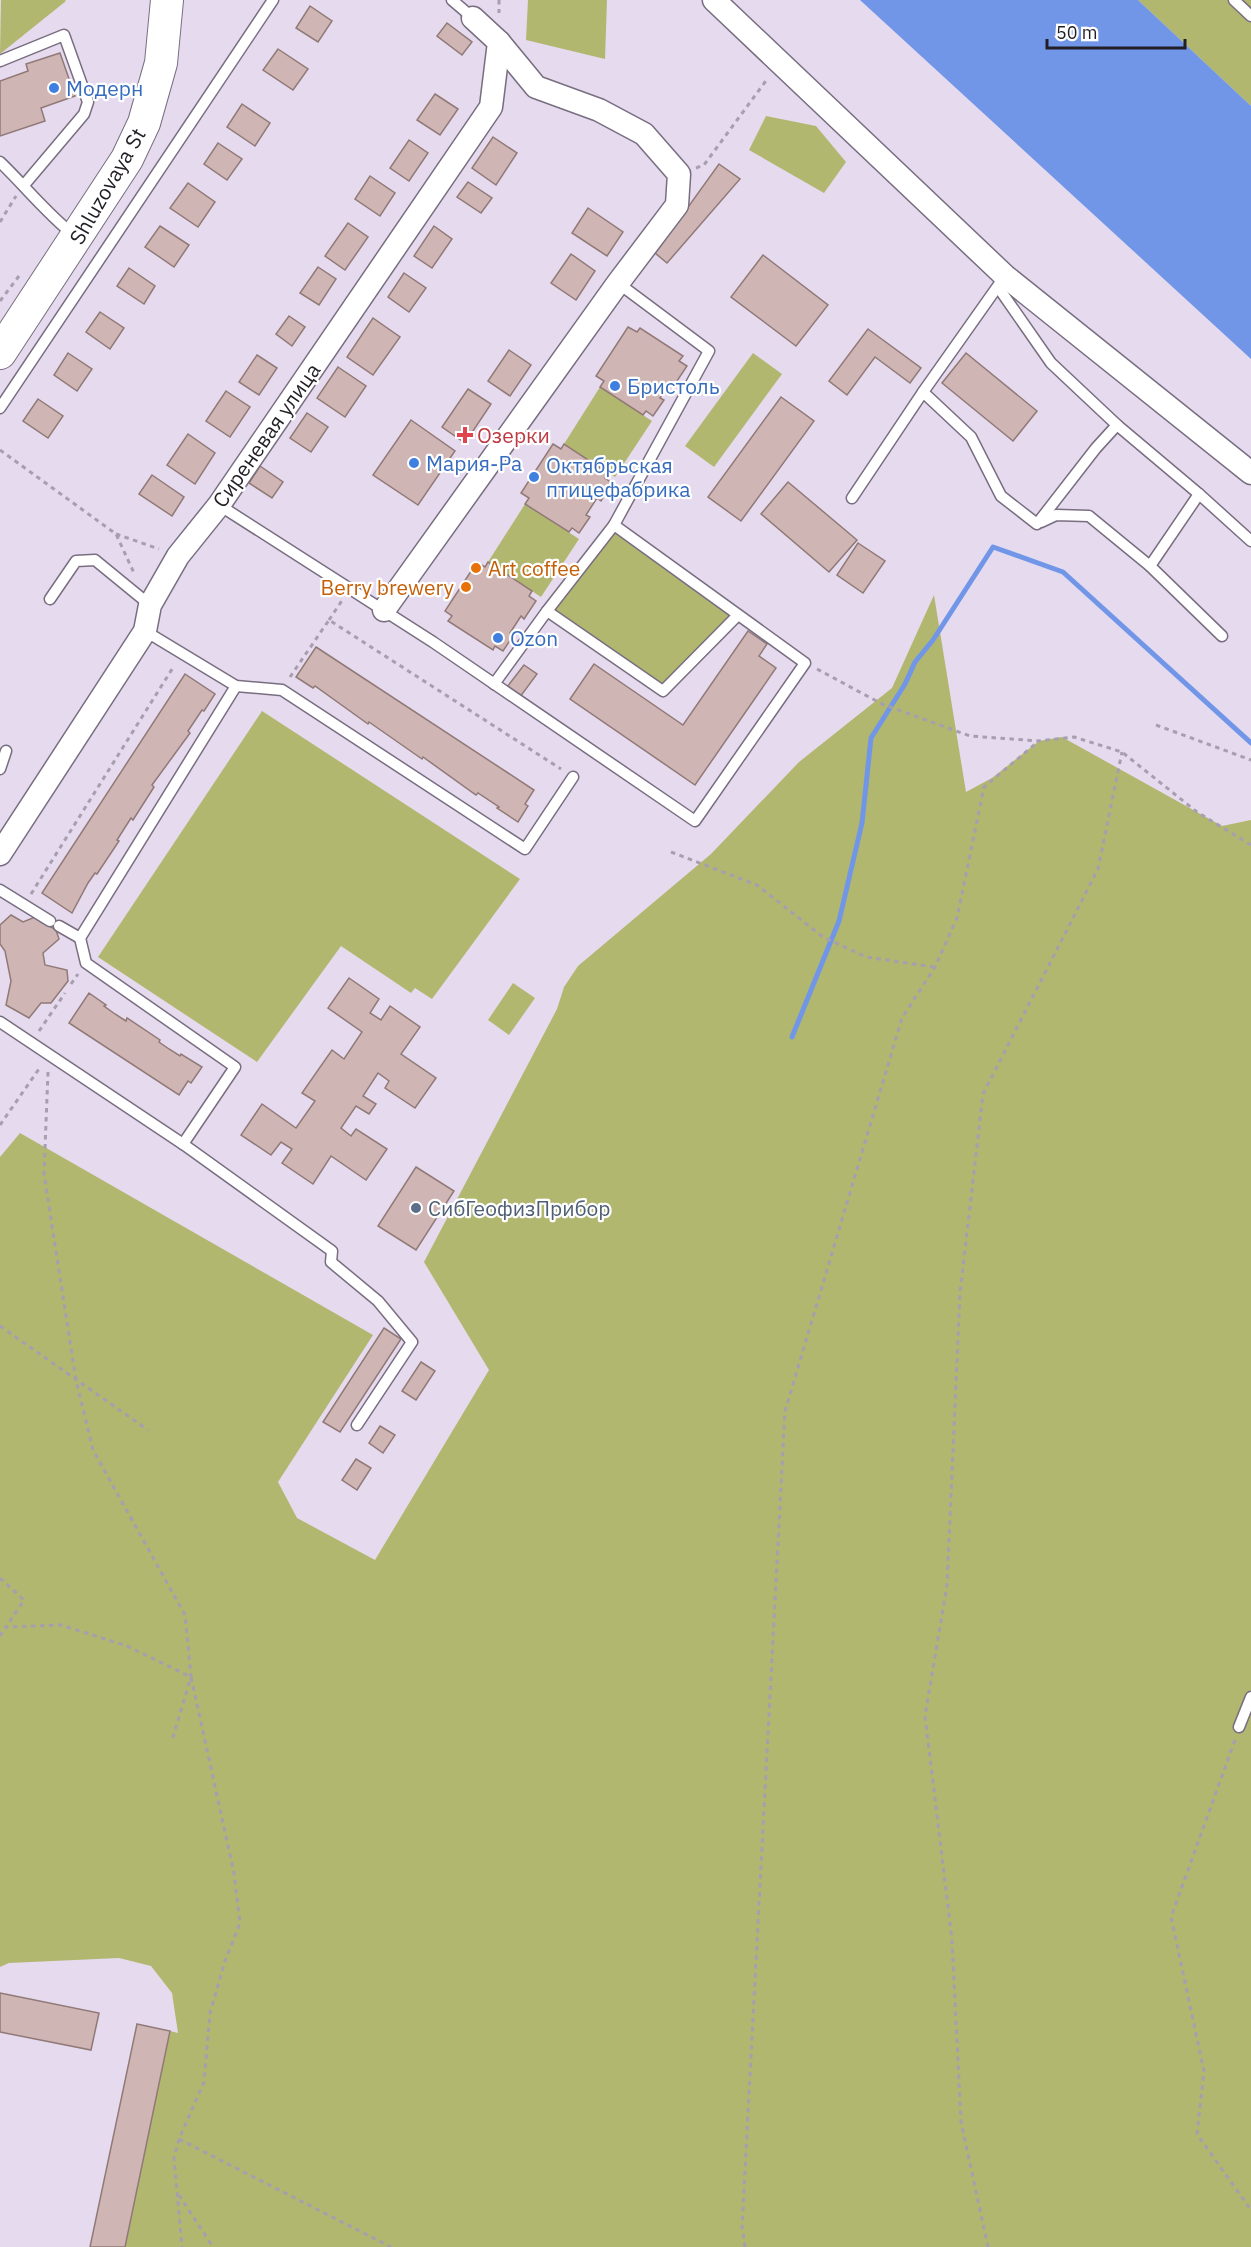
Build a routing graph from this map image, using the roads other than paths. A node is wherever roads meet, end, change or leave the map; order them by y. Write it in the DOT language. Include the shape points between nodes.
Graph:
graph roads {
  1 [pos="167,0"];
  2 [pos="273,0"];
  3 [pos="452,0"];
  4 [pos="714,0"];
  5 [pos="1234,0"];
  6 [pos="1251,16"];
  7 [pos="473,18"];
  8 [pos="499,42"];
  9 [pos="0,61"];
  10 [pos="0,162"];
  11 [pos="24,185"];
  12 [pos="77,238"];
  13 [pos="1001,281"];
  14 [pos="618,283"];
  15 [pos="1,350"];
  16 [pos="923,392"];
  17 [pos="0,408"];
  18 [pos="1117,425"];
  19 [pos="1251,473"];
  20 [pos="1199,494"];
  21 [pos="852,498"];
  22 [pos="219,505"];
  23 [pos="1036,524"];
  24 [pos="614,525"];
  25 [pos="1251,541"];
  26 [pos="1150,566"];
  27 [pos="50,599"];
  28 [pos="150,605"];
  29 [pos="384,610"];
  30 [pos="546,611"];
  31 [pos="738,615"];
  32 [pos="145,631"];
  33 [pos="1222,636"];
  34 [pos="494,684"];
  35 [pos="236,686"];
  36 [pos="6,751"];
  37 [pos="0,769"];
  38 [pos="573,777"];
  39 [pos="1,849"];
  40 [pos="0,890"];
  41 [pos="80,938"];
  42 [pos="0,1022"];
  43 [pos="183,1144"];
  44 [pos="357,1425"];
  45 [pos="1251,1697"];
  46 [pos="1239,1727"];
  1 -- 12 [label="main road, Shluzovaya St" via="161,63 144,123 127,159"];
  2 -- 17 [label="lane"];
  3 -- 7 [label="lane"];
  4 -- 13 [label="street"];
  5 -- 6 [label="lane"];
  7 -- 8 [label="street"];
  8 -- 14 [label="street" via="536,87 599,110 644,134 679,174 677,205"];
  8 -- 22 [label="street, Сиреневая улица" via="491,107"];
  9 -- 11 [label="lane" via="64,35 88,102 84,114"];
  10 -- 11 [label="lane"];
  11 -- 12 [label="lane"];
  12 -- 15 [label="main road, Shluzovaya St"];
  13 -- 16 [label="lane"];
  13 -- 18 [label="lane" via="1050,363"];
  13 -- 19 [label="street"];
  14 -- 24 [label="lane" via="709,351"];
  14 -- 29 [label="street"];
  16 -- 21 [label="lane"];
  16 -- 23 [label="lane" via="971,437 1001,496"];
  18 -- 20 [label="lane"];
  18 -- 23 [label="lane"];
  20 -- 25 [label="lane"];
  20 -- 26 [label="lane"];
  22 -- 28 [label="street, Сиреневая улица" via="178,555"];
  22 -- 29 [label="lane"];
  23 -- 26 [label="lane" via="1056,515 1089,516"];
  24 -- 30 [label="lane"];
  24 -- 31 [label="lane"];
  26 -- 33 [label="lane"];
  27 -- 28 [label="lane" via="76,561 95,560"];
  28 -- 32 [label="street, Сиреневая улица"];
  29 -- 34 [label="lane"];
  30 -- 31 [label="lane" via="663,691"];
  30 -- 34 [label="lane"];
  31 -- 34 [label="lane" via="805,663 695,821"];
  32 -- 35 [label="lane"];
  32 -- 39 [label="street, Сиреневая улица"];
  35 -- 38 [label="lane" via="282,690 525,849"];
  35 -- 41 [label="lane"];
  36 -- 37 [label="lane"];
  40 -- 41 [label="lane"];
  41 -- 43 [label="lane" via="86,963 235,1067"];
  42 -- 43 [label="lane"];
  43 -- 44 [label="lane" via="332,1251 331,1262 378,1301 412,1342"];
  45 -- 46 [label="lane"];
}
